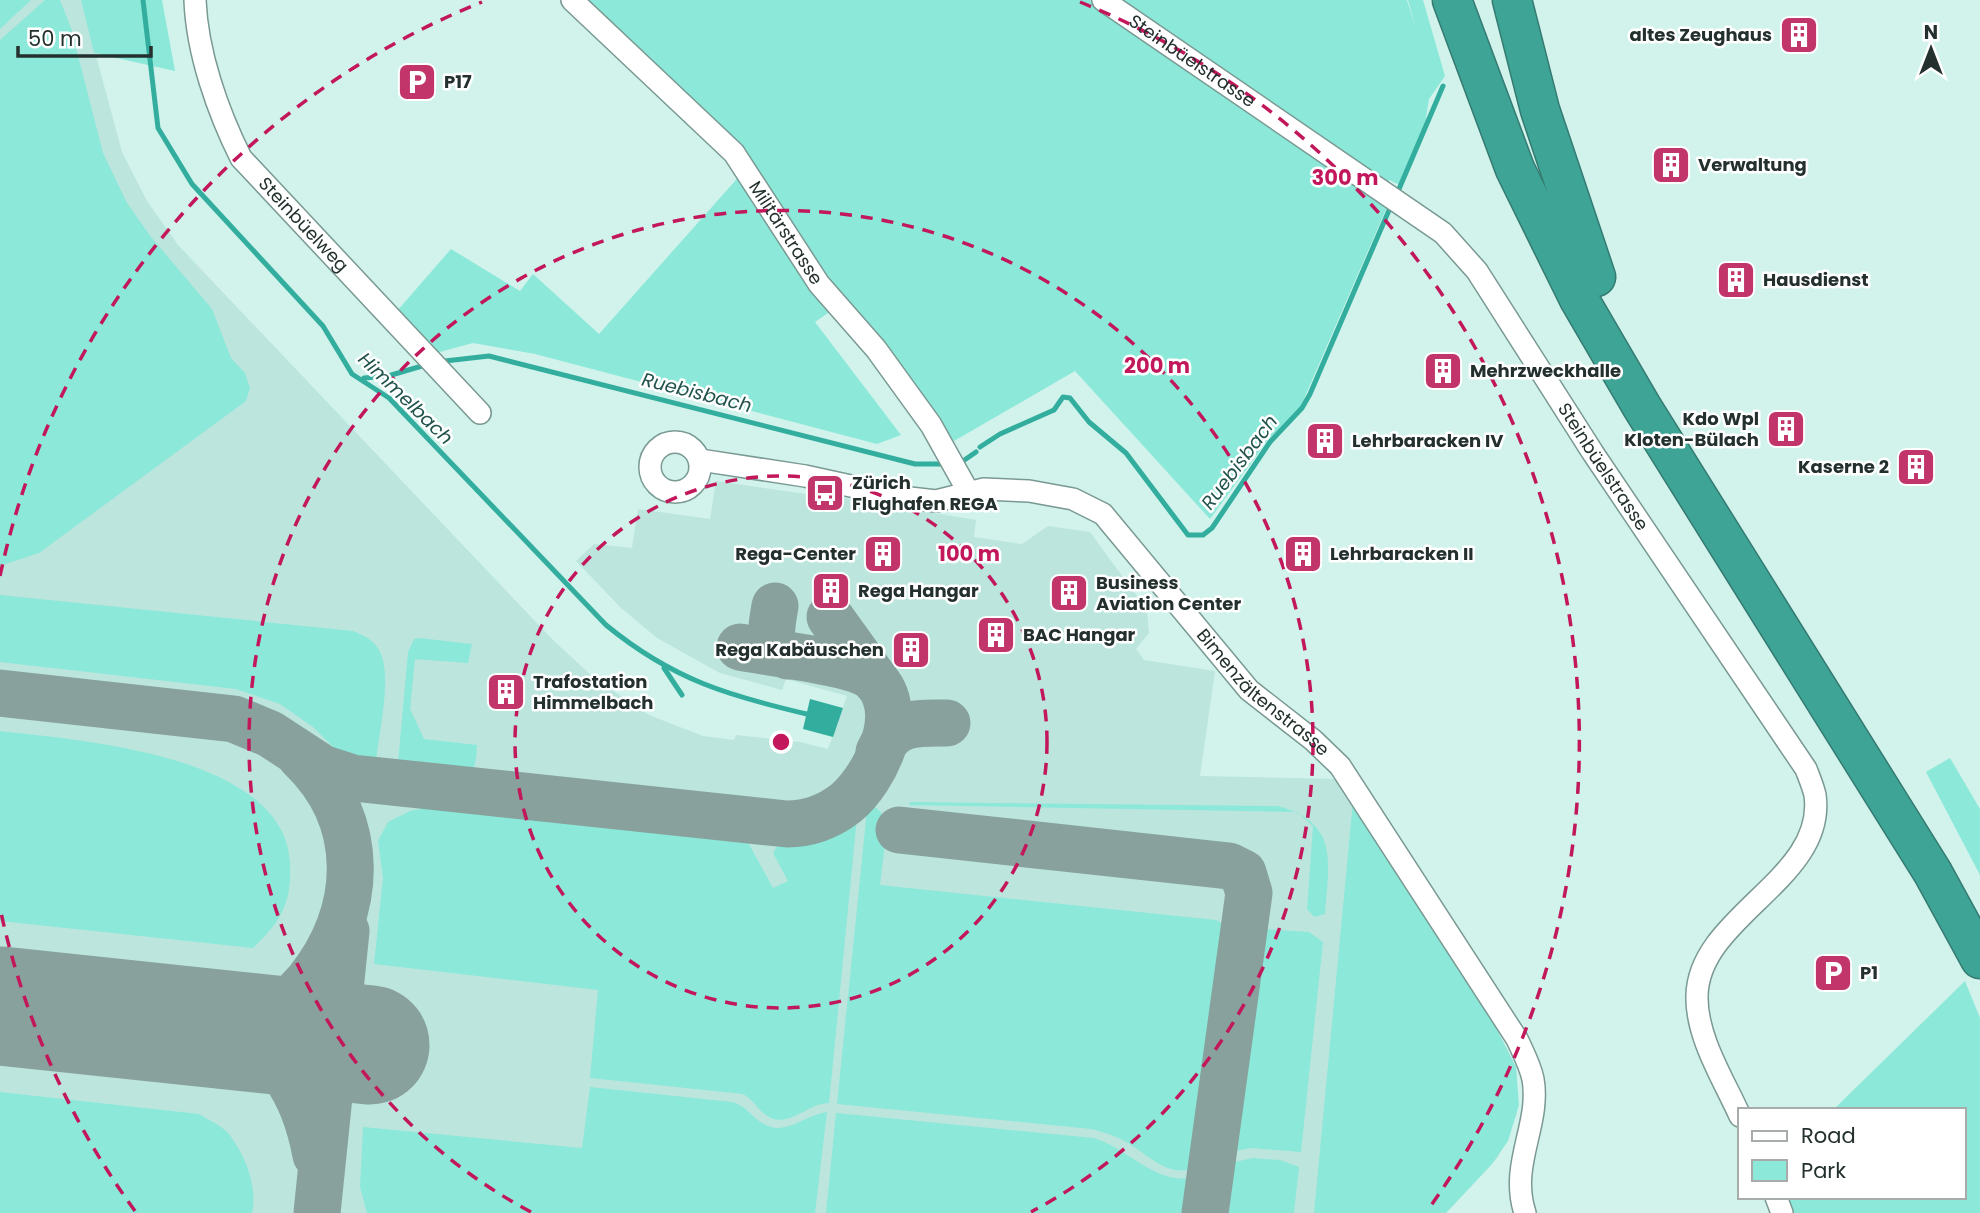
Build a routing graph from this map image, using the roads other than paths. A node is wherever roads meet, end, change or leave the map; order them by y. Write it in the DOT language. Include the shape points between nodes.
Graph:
graph roads {
  1 [pos="195,0"];
  2 [pos="572,0"];
  3 [pos="1103,0"];
  4 [pos="1452,0"];
  5 [pos="1478,0"];
  6 [pos="1513,0"];
  7 [pos="1596,277"];
  8 [pos="480,414"];
  9 [pos="700,460"];
  10 [pos="969,493"];
  11 [pos="1980,900"];
  12 [pos="1980,959"];
  13 [pos="1738,1111"];
  14 [pos="1525,1213"];
  1 -- 8 [label="street, Steinbüelweg" via="207,65 241,159"];
  2 -- 10 [label="street, Militärstrasse" via="708,127 748,172 819,284 876,349 931,425"];
  3 -- 13 [label="street, Steinbüelstrasse" via="1443,233 1477,271 1593,453 1806,769 1815,795 1814,819 1801,852 1719,942 1702,966 1698,982 1698,1012"];
  4 -- 12 [label="highway" via="1511,158 1579,299 1933,873"];
  5 -- 7 [label="highway" via="1538,159"];
  6 -- 7 [label="highway" via="1540,110"];
  7 -- 11 [label="highway" via="1660,388"];
  9 -- 10 [label="street, Bimenzältenstrasse" via="805,475 901,497 936,501"];
  10 -- 14 [label="street, Bimenzältenstrasse" via="1029,491 1073,499 1104,514 1248,690 1340,766 1517,1039 1529,1065 1534,1100 1520,1172"];
}
